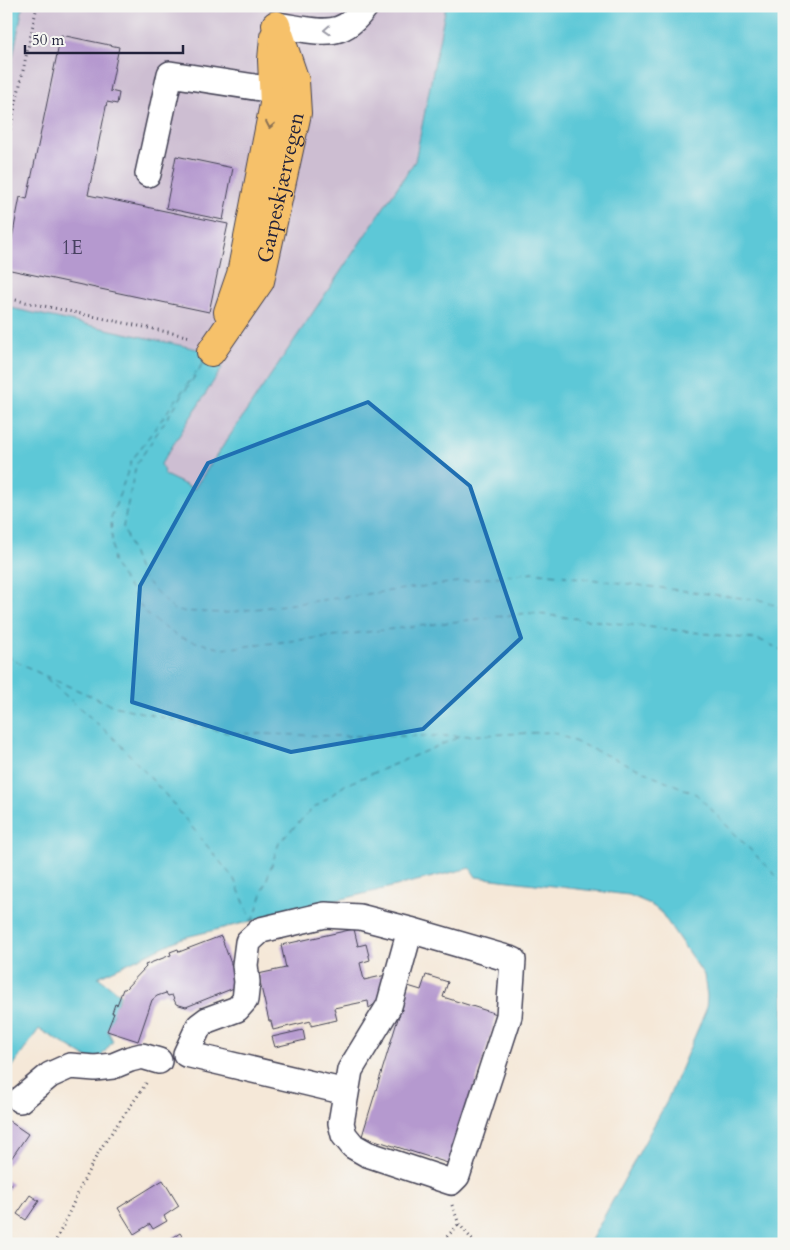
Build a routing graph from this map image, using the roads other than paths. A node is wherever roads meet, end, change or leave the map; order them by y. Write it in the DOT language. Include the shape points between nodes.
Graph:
graph roads {
  1 [pos="366,6"];
  2 [pos="277,16"];
  3 [pos="285,92"];
  4 [pos="148,174"];
  5 [pos="215,346"];
  6 [pos="410,930"];
  7 [pos="160,1061"];
  8 [pos="346,1092"];
  9 [pos="20,1100"];
  1 -- 2 [label="lane, one-way" via="353,21 339,29 323,31"];
  2 -- 3 [label="main road, Garpeskjærvegen" via="272,60"];
  3 -- 4 [label="lane" via="170,74"];
  3 -- 5 [label="main road, Garpeskjærvegen" via="274,104 241,274"];
  6 -- 8 [label="lane" via="389,1006 350,1070"];
  6 -- 8 [label="lane" via="360,917 325,915 261,930 248,942 245,1000 238,1009 199,1026 186,1054"];
  6 -- 8 [label="lane" via="513,960 509,1016 457,1176 450,1182 367,1154 353,1146 344,1135 341,1123"];
  7 -- 9 [label="lane" via="142,1056 113,1066 70,1066 50,1075"];
}
